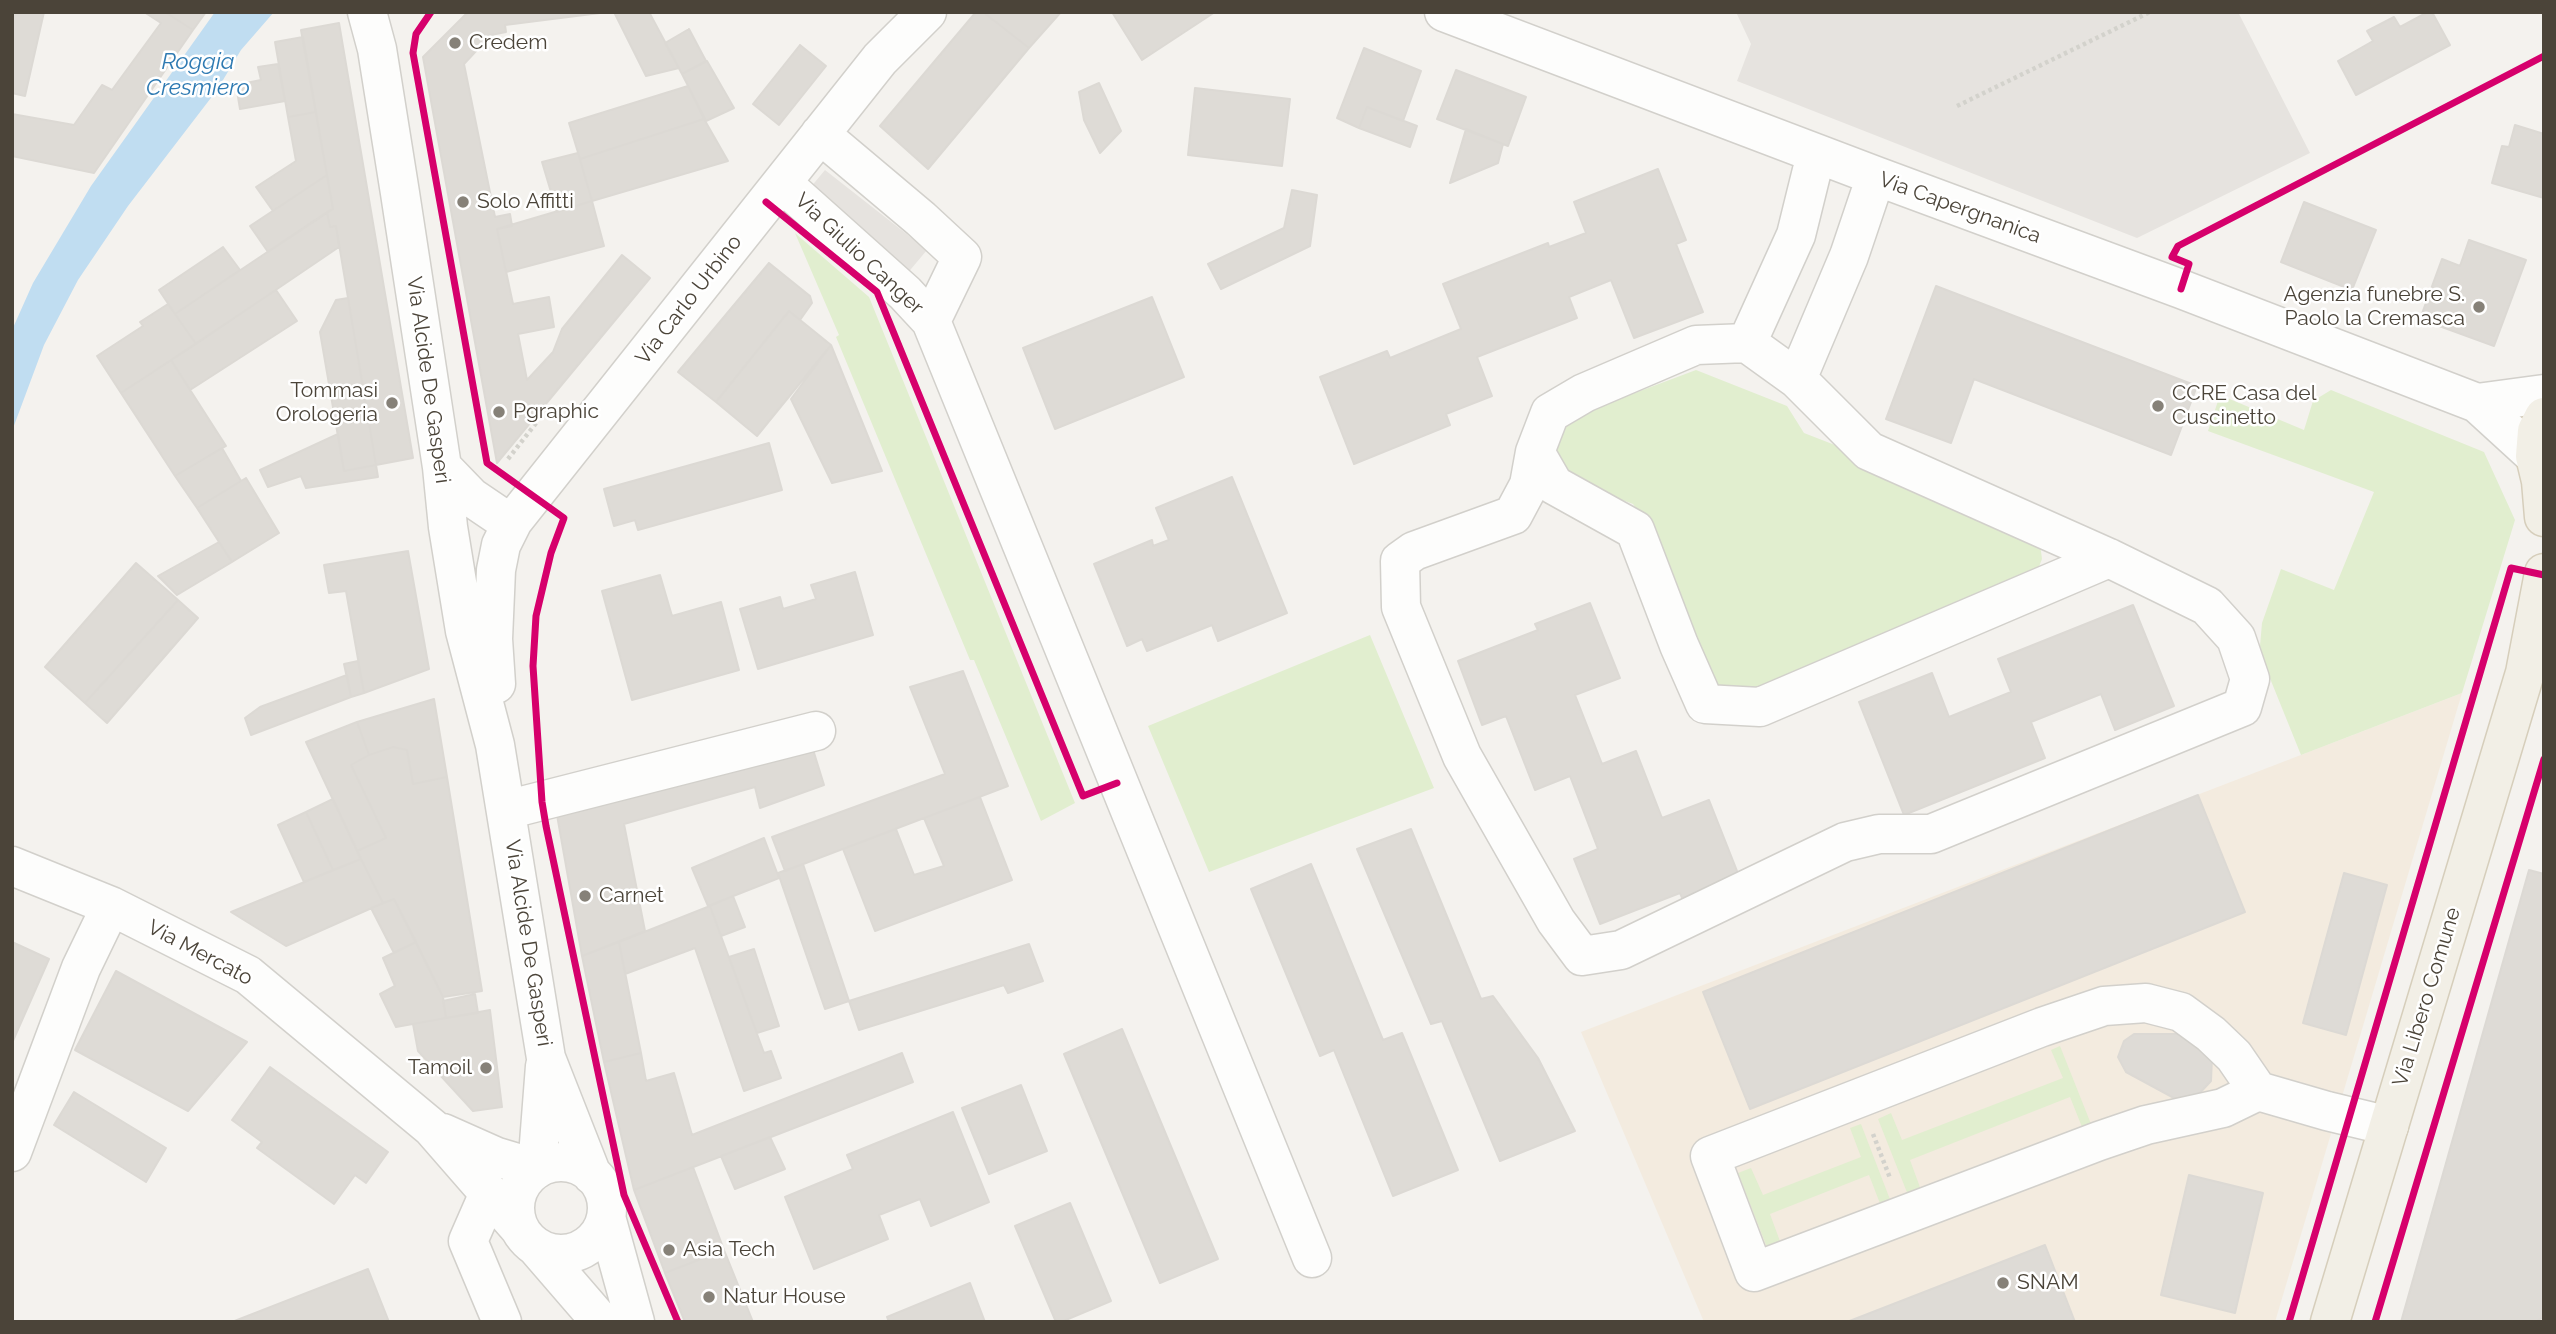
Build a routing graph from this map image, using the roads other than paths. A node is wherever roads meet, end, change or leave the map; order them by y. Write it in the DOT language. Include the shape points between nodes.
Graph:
graph roads {
  1 [pos="367,12"];
  2 [pos="386,12"];
  3 [pos="927,12"];
  4 [pos="1444,12"];
  5 [pos="377,50"];
  6 [pos="820,134"];
  7 [pos="1816,154"];
  8 [pos="1876,176"];
  9 [pos="782,183"];
  10 [pos="931,321"];
  11 [pos="1747,343"];
  12 [pos="1797,379"];
  13 [pos="2544,394"];
  14 [pos="2477,403"];
  15 [pos="2544,417"];
  16 [pos="1535,452"];
  17 [pos="442,467"];
  18 [pos="2541,485"];
  19 [pos="513,521"];
  20 [pos="2109,558"];
  21 [pos="2544,573"];
  22 [pos="2544,639"];
  23 [pos="2525,673"];
  24 [pos="816,732"];
  25 [pos="495,746"];
  26 [pos="506,810"];
  27 [pos="12,866"];
  28 [pos="111,906"];
  29 [pos="546,1058"];
  30 [pos="2258,1091"];
  31 [pos="2389,1126"];
  32 [pos="432,1128"];
  33 [pos="12,1152"];
  34 [pos="537,1169"];
  35 [pos="592,1175"];
  36 [pos="489,1193"];
  37 [pos="606,1217"];
  38 [pos="529,1239"];
  39 [pos="1312,1258"];
  40 [pos="502,1322"];
  41 [pos="601,1322"];
  42 [pos="635,1322"];
  43 [pos="2330,1322"];
  1 -- 5 [label="street, Via Alcide De Gasperi"];
  2 -- 5 [label="street"];
  3 -- 6 [label="street, Via Carlo Urbino" via="880,59"];
  4 -- 7 [label="street, Via Capergnanica"];
  5 -- 17 [label="street, Via Alcide De Gasperi"];
  6 -- 9 [label="street, Via Carlo Urbino"];
  6 -- 10 [label="street, Via Giulio Canger" via="962,257"];
  7 -- 8 [label="street, Via Capergnanica"];
  7 -- 11 [label="street" via="1797,235"];
  8 -- 12 [label="street" via="1849,256"];
  8 -- 14 [label="street, Via Capergnanica"];
  9 -- 10 [label="street, Via Giulio Canger"];
  9 -- 19 [label="street, Via Carlo Urbino"];
  10 -- 39 [label="street"];
  11 -- 12 [label="street"];
  11 -- 16 [label="street" via="1696,345 1584,393 1550,413"];
  12 -- 20 [label="street" via="1869,451"];
  13 -- 14 [label="street, Via Capergnanica"];
  14 -- 18 [label="street, Via Capergnanica"];
  15 -- 18 [label="main road" via="2538,431"];
  16 -- 20 [label="street" via="1554,485 1635,530 1705,704 1760,707"];
  16 -- 20 [label="street" via="1529,485 1513,514 1414,551 1400,561 1401,607 1462,756 1556,920 1582,956 1621,950 1845,842 1879,834 1931,834 2242,707 2250,679 2236,638 2207,606"];
  17 -- 19 [label="street" via="471,497"];
  17 -- 25 [label="street, Via Alcide De Gasperi" via="465,631"];
  19 -- 25 [label="street, Via Alcide De Gasperi" via="502,545 495,580"];
  21 -- 23 [label="main road, Via Libero Comune"];
  22 -- 23 [label="main road, Via Libero Comune"];
  23 -- 31 [label="main road, Via Libero Comune"];
  24 -- 26 [label="street"];
  25 -- 26 [label="street, Via Alcide De Gasperi"];
  26 -- 29 [label="street, Via Alcide De Gasperi"];
  27 -- 28 [label="street, Via Mercato"];
  28 -- 32 [label="street, Via Mercato" via="248,975"];
  28 -- 33 [label="street" via="81,968"];
  29 -- 34 [label="street, Via Alcide De Gasperi"];
  29 -- 35 [label="street, Via Alcide De Gasperi"];
  30 -- 30 [label="street" via="2223,1108 2099,1141 1754,1272 1710,1156 2104,1006 2147,1003 2181,1012 2234,1056"];
  30 -- 31 [label="street"];
  31 -- 43 [label="main road, Via Libero Comune"];
  32 -- 34 [label="street, Via Mercato"];
  32 -- 36 [label="street, Via Mercato"];
  34 -- 35 [label="street" via="564,1163"];
  34 -- 38 [label="street" via="519,1189 515,1202"];
  35 -- 37 [label="street" via="606,1202"];
  36 -- 38 [label="street, Via Mercato"];
  36 -- 40 [label="street" via="468,1241"];
  37 -- 38 [label="street" via="600,1232 578,1251 551,1253"];
  37 -- 42 [label="street"];
  38 -- 41 [label="street"];
}
